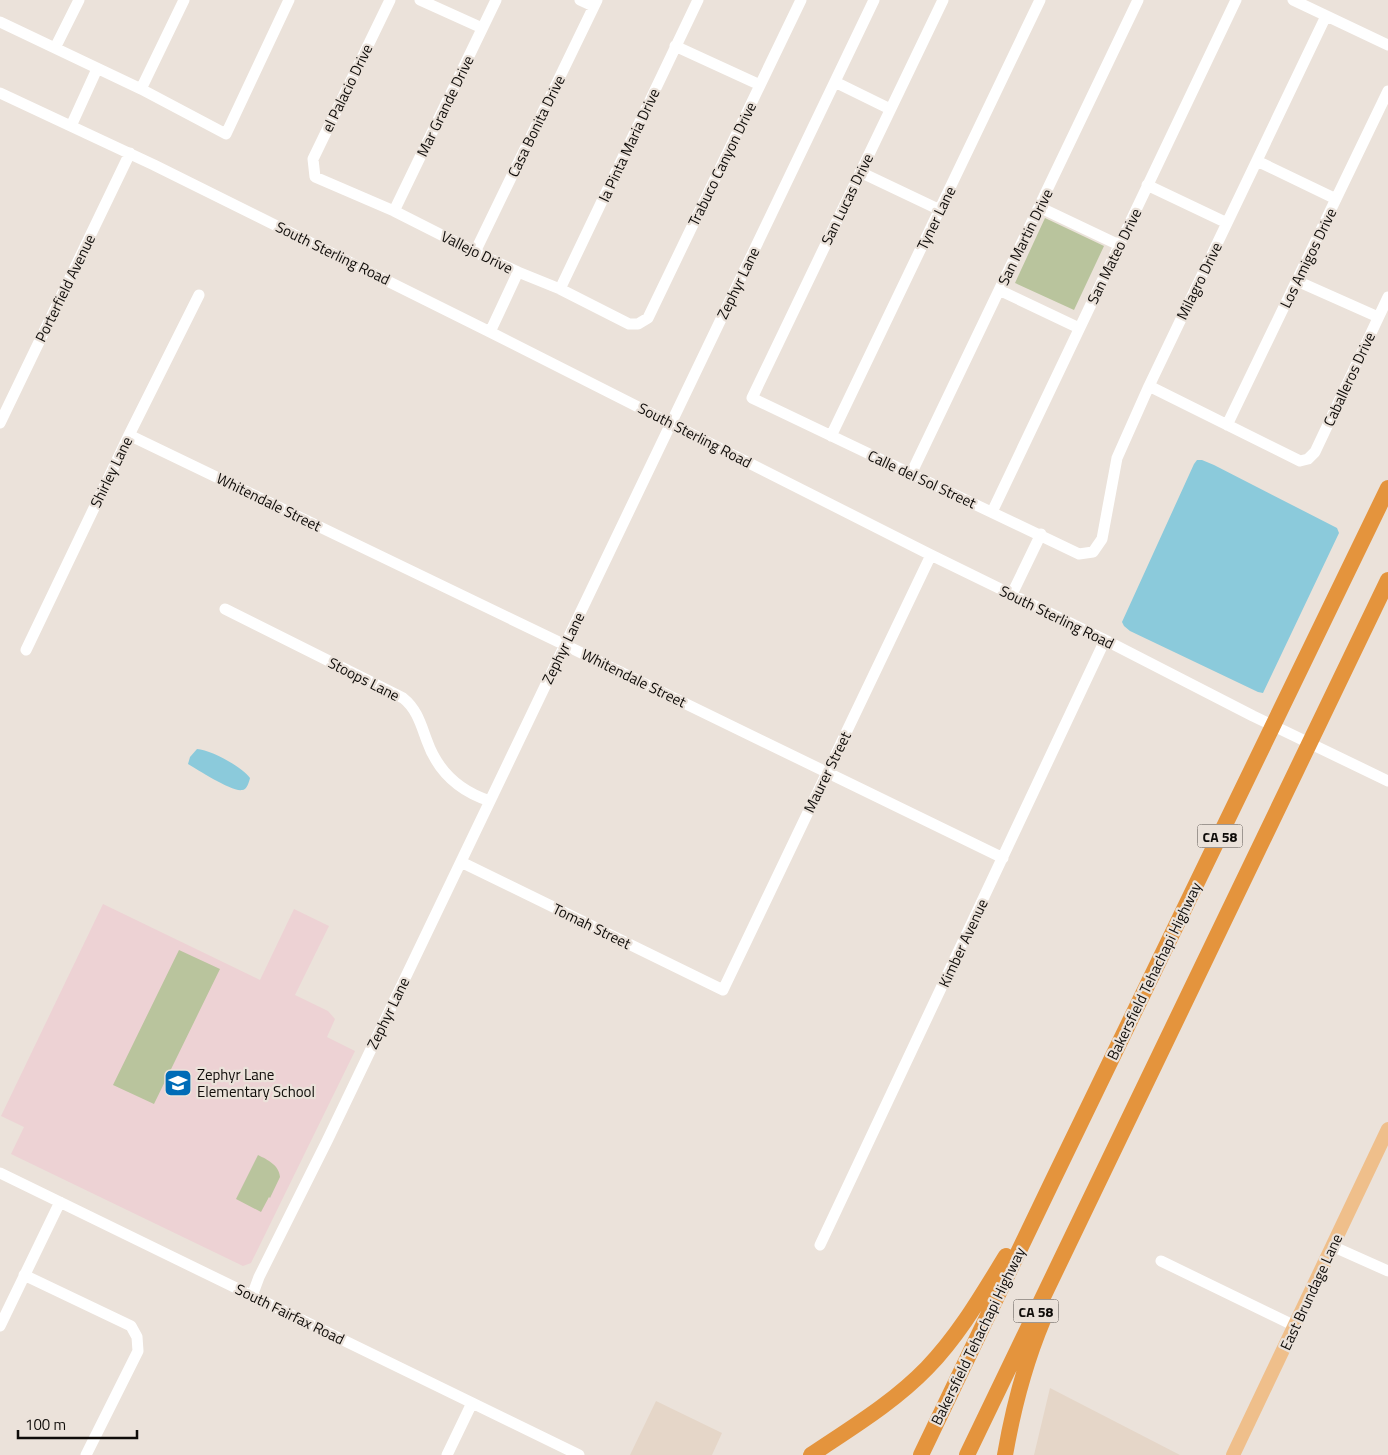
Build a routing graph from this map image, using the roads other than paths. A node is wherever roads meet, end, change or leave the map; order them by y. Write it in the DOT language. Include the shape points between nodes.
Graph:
graph roads {
  1 [pos="79,0"];
  2 [pos="184,0"];
  3 [pos="289,0"];
  4 [pos="390,0"];
  5 [pos="420,0"];
  6 [pos="496,0"];
  7 [pos="580,0"];
  8 [pos="698,0"];
  9 [pos="801,0"];
  10 [pos="874,0"];
  11 [pos="942,0"];
  12 [pos="1040,0"];
  13 [pos="1138,0"];
  14 [pos="1236,0"];
  15 [pos="1293,0"];
  16 [pos="595,3"];
  17 [pos="1326,16"];
  18 [pos="0,22"];
  19 [pos="482,28"];
  20 [pos="1388,45"];
  21 [pos="675,46"];
  22 [pos="55,48"];
  23 [pos="97,69"];
  24 [pos="834,82"];
  25 [pos="760,85"];
  26 [pos="141,88"];
  27 [pos="1388,91"];
  28 [pos="0,93"];
  29 [pos="890,109"];
  30 [pos="71,126"];
  31 [pos="130,153"];
  32 [pos="1257,161"];
  33 [pos="860,172"];
  34 [pos="316,177"];
  35 [pos="1148,185"];
  36 [pos="1336,199"];
  37 [pos="1039,207"];
  38 [pos="940,210"];
  39 [pos="394,211"];
  40 [pos="1227,223"];
  41 [pos="1119,245"];
  42 [pos="475,252"];
  43 [pos="518,272"];
  44 [pos="1297,281"];
  45 [pos="560,289"];
  46 [pos="1000,290"];
  47 [pos="199,296"];
  48 [pos="1388,297"];
  49 [pos="1378,317"];
  50 [pos="638,324"];
  51 [pos="1079,328"];
  52 [pos="490,332"];
  53 [pos="1149,386"];
  54 [pos="752,398"];
  55 [pos="0,423"];
  56 [pos="672,423"];
  57 [pos="1228,425"];
  58 [pos="129,435"];
  59 [pos="832,436"];
  60 [pos="911,474"];
  61 [pos="1388,488"];
  62 [pos="992,512"];
  63 [pos="1041,534"];
  64 [pos="1093,552"];
  65 [pos="931,555"];
  66 [pos="1388,580"];
  67 [pos="1012,594"];
  68 [pos="225,609"];
  69 [pos="1105,640"];
  70 [pos="565,644"];
  71 [pos="26,650"];
  72 [pos="827,772"];
  73 [pos="1388,781"];
  74 [pos="490,801"];
  75 [pos="1003,858"];
  76 [pos="461,862"];
  77 [pos="723,990"];
  78 [pos="1388,1129"];
  79 [pos="1105,1168"];
  80 [pos="0,1173"];
  81 [pos="1051,1184"];
  82 [pos="60,1202"];
  83 [pos="820,1245"];
  84 [pos="1332,1246"];
  85 [pos="1161,1261"];
  86 [pos="1386,1266"];
  87 [pos="24,1275"];
  88 [pos="252,1296"];
  89 [pos="0,1326"];
  90 [pos="1295,1326"];
  91 [pos="472,1403"];
  92 [pos="86,1455"];
  93 [pos="447,1455"];
  94 [pos="579,1455"];
  95 [pos="811,1455"];
  96 [pos="921,1455"];
  97 [pos="967,1455"];
  98 [pos="1005,1455"];
  99 [pos="1233,1455"];
  1 -- 22 [label="street"];
  2 -- 26 [label="street"];
  3 -- 26 [label="street" via="226,134"];
  4 -- 34 [label="street, el Palacio Drive" via="313,159"];
  5 -- 19 [label="street"];
  6 -- 19 [label="street, Mar Grande Drive"];
  7 -- 16 [label="street"];
  8 -- 21 [label="street, la Pinta Maria Drive"];
  9 -- 25 [label="street, Trabuco Canyon Drive"];
  10 -- 24 [label="street, Zephyr Lane"];
  11 -- 29 [label="street, San Lucas Drive"];
  12 -- 38 [label="street, Tyner Lane"];
  13 -- 37 [label="street, San Martin Drive"];
  14 -- 35 [label="street, San Mateo Drive"];
  15 -- 17 [label="street"];
  16 -- 42 [label="street, Casa Bonita Drive"];
  17 -- 20 [label="street"];
  17 -- 32 [label="street, Milagro Drive"];
  18 -- 22 [label="street"];
  19 -- 39 [label="street, Mar Grande Drive"];
  21 -- 25 [label="street"];
  21 -- 45 [label="street, la Pinta Maria Drive"];
  22 -- 23 [label="street"];
  23 -- 26 [label="street"];
  23 -- 30 [label="street"];
  24 -- 29 [label="street"];
  24 -- 56 [label="street, Zephyr Lane"];
  25 -- 50 [label="street, Trabuco Canyon Drive" via="648,318"];
  27 -- 36 [label="street, Los Amigos Drive"];
  28 -- 30 [label="street, South Sterling Road"];
  29 -- 33 [label="street, San Lucas Drive"];
  30 -- 31 [label="street, South Sterling Road"];
  31 -- 52 [label="street, South Sterling Road"];
  31 -- 55 [label="street, Porterfield Avenue"];
  32 -- 36 [label="street"];
  32 -- 40 [label="street, Milagro Drive"];
  33 -- 38 [label="street"];
  33 -- 54 [label="street, San Lucas Drive"];
  34 -- 39 [label="street, Vallejo Drive"];
  35 -- 40 [label="street"];
  35 -- 41 [label="street, San Mateo Drive"];
  36 -- 44 [label="street, Los Amigos Drive"];
  37 -- 41 [label="street"];
  37 -- 46 [label="street, San Martin Drive"];
  38 -- 59 [label="street, Tyner Lane"];
  39 -- 42 [label="street, Vallejo Drive"];
  40 -- 53 [label="street, Milagro Drive"];
  41 -- 51 [label="street, San Mateo Drive"];
  42 -- 43 [label="street, Vallejo Drive"];
  43 -- 45 [label="street, Vallejo Drive"];
  43 -- 52 [label="street"];
  44 -- 49 [label="street"];
  44 -- 57 [label="street, Los Amigos Drive"];
  45 -- 50 [label="street, Vallejo Drive" via="629,324"];
  46 -- 51 [label="street"];
  46 -- 60 [label="street, San Martin Drive"];
  47 -- 58 [label="street, Shirley Lane"];
  48 -- 49 [label="street, Caballeros Drive"];
  49 -- 57 [label="street, Caballeros Drive" via="1315,452 1308,458 1300,460"];
  51 -- 62 [label="street, San Mateo Drive"];
  52 -- 56 [label="street, South Sterling Road"];
  53 -- 57 [label="street"];
  53 -- 64 [label="street, Milagro Drive" via="1116,458 1102,539"];
  54 -- 59 [label="street, Calle del Sol Street"];
  56 -- 65 [label="street, South Sterling Road"];
  56 -- 70 [label="street, Zephyr Lane"];
  58 -- 70 [label="street, Whitendale Street"];
  58 -- 71 [label="street, Shirley Lane"];
  59 -- 60 [label="street, Calle del Sol Street"];
  60 -- 62 [label="street, Calle del Sol Street"];
  61 -- 81 [label="highway, Bakersfield Tehachapi Highway / CA 58"];
  62 -- 63 [label="street, Calle del Sol Street"];
  63 -- 64 [label="street, Calle del Sol Street" via="1079,554"];
  63 -- 67 [label="street"];
  65 -- 67 [label="street, South Sterling Road"];
  65 -- 72 [label="street, Maurer Street"];
  66 -- 79 [label="highway, CA 58"];
  67 -- 69 [label="street, South Sterling Road"];
  68 -- 74 [label="street, Stoops Lane" via="403,698 415,710 431,753 446,775 466,791"];
  69 -- 73 [label="street, South Sterling Road"];
  69 -- 75 [label="street, Kimber Avenue"];
  70 -- 72 [label="street, Whitendale Street"];
  70 -- 74 [label="street, Zephyr Lane"];
  72 -- 75 [label="street, Whitendale Street"];
  72 -- 77 [label="street, Maurer Street"];
  74 -- 76 [label="street, Zephyr Lane"];
  75 -- 83 [label="street, Kimber Avenue"];
  76 -- 77 [label="street, Tomah Street"];
  76 -- 88 [label="street, Zephyr Lane"];
  78 -- 84 [label="main road, East Brundage Lane"];
  79 -- 97 [label="highway, CA 58"];
  79 -- 98 [label="highway" via="1033,1346 1017,1398"];
  80 -- 82 [label="street, South Fairfax Road"];
  81 -- 95 [label="highway" via="974,1309 943,1350 888,1402"];
  81 -- 96 [label="highway, Bakersfield Tehachapi Highway / CA 58"];
  82 -- 87 [label="street"];
  82 -- 88 [label="street, South Fairfax Road"];
  84 -- 86 [label="street"];
  84 -- 90 [label="main road, East Brundage Lane"];
  85 -- 90 [label="street"];
  87 -- 89 [label="street"];
  87 -- 92 [label="street" via="131,1326 137,1337 138,1351"];
  88 -- 91 [label="street, South Fairfax Road"];
  90 -- 99 [label="main road, East Brundage Lane"];
  91 -- 93 [label="street"];
  91 -- 94 [label="street, South Fairfax Road"];
}
